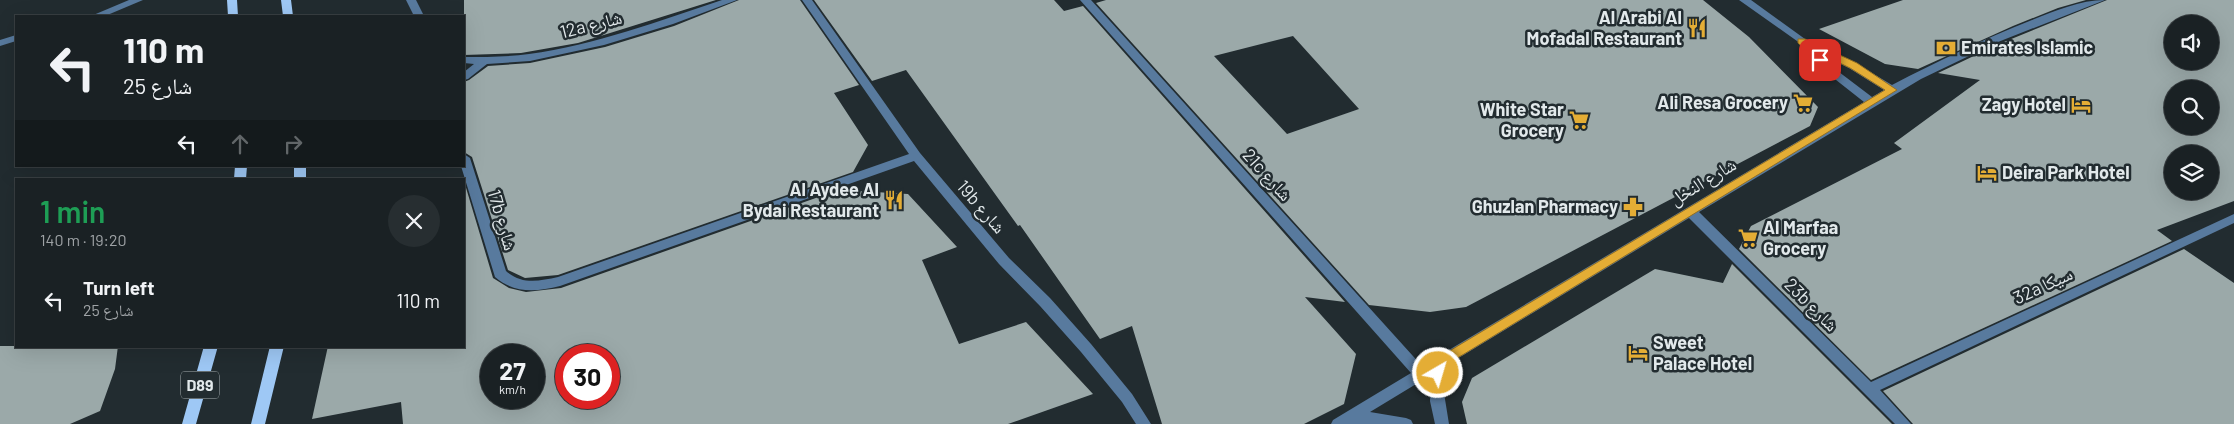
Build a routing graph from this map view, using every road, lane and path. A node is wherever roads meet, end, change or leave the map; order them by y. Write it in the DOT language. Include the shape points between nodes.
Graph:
graph roads {
  1 [pos="138,0"];
  2 [pos="232,0"];
  3 [pos="412,0"];
  4 [pos="732,0"];
  5 [pos="807,0"];
  6 [pos="1085,0"];
  7 [pos="1744,0"];
  8 [pos="2100,0"];
  9 [pos="289,1"];
  10 [pos="99,15"];
  11 [pos="233,15"];
  12 [pos="288,15"];
  13 [pos="419,15"];
  14 [pos="15,38"];
  15 [pos="1801,41"];
  16 [pos="0,43"];
  17 [pos="465,60"];
  18 [pos="484,61"];
  19 [pos="465,76"];
  20 [pos="1892,90"];
  21 [pos="1872,102"];
  22 [pos="916,156"];
  23 [pos="465,161"];
  24 [pos="1691,212"];
  25 [pos="2234,218"];
  26 [pos="210,348"];
  27 [pos="277,348"];
  28 [pos="1440,362"];
  29 [pos="1421,374"];
  30 [pos="1868,389"];
  31 [pos="1342,422"];
  32 [pos="189,424"];
  33 [pos="258,424"];
  34 [pos="1144,424"];
  35 [pos="1406,424"];
  36 [pos="1442,424"];
  37 [pos="1904,424"];
  1 -- 10 [label="street"];
  2 -- 11 [label="main road"];
  3 -- 13 [label="street"];
  4 -- 18 [label="street, 12a شارع" via="646,29 566,50"];
  5 -- 22 [label="street, 19b شارع"];
  6 -- 29 [label="street, 21c شارع"];
  7 -- 15 [label="street"];
  8 -- 20 [label="street, شارع النخل" via="2036,21"];
  9 -- 12 [label="main road"];
  14 -- 16 [label="street"];
  15 -- 20 [label="street" via="1853,66"];
  15 -- 21 [label="street" via="1835,74"];
  17 -- 18 [label="street"];
  18 -- 19 [label="street"];
  20 -- 21 [label="street, شارع النخل"];
  21 -- 24 [label="street, شارع النخل"];
  22 -- 23 [label="street, 17b شارع" via="560,281 537,286 515,286 500,274"];
  22 -- 34 [label="street, 19b شارع" via="1004,261 1086,348"];
  24 -- 28 [label="street, شارع النخل"];
  24 -- 30 [label="street, 23b شارع"];
  25 -- 30 [label="street, 32a سيكا"];
  26 -- 32 [label="main road, D89"];
  27 -- 33 [label="main road"];
  28 -- 29 [label="street, شارع النخل"];
  28 -- 36 [label="street" via="1436,384"];
  29 -- 31 [label="street, شارع النخل"];
  30 -- 37 [label="street, 23b شارع"];
  31 -- 35 [label="street" via="1376,418"];
}
